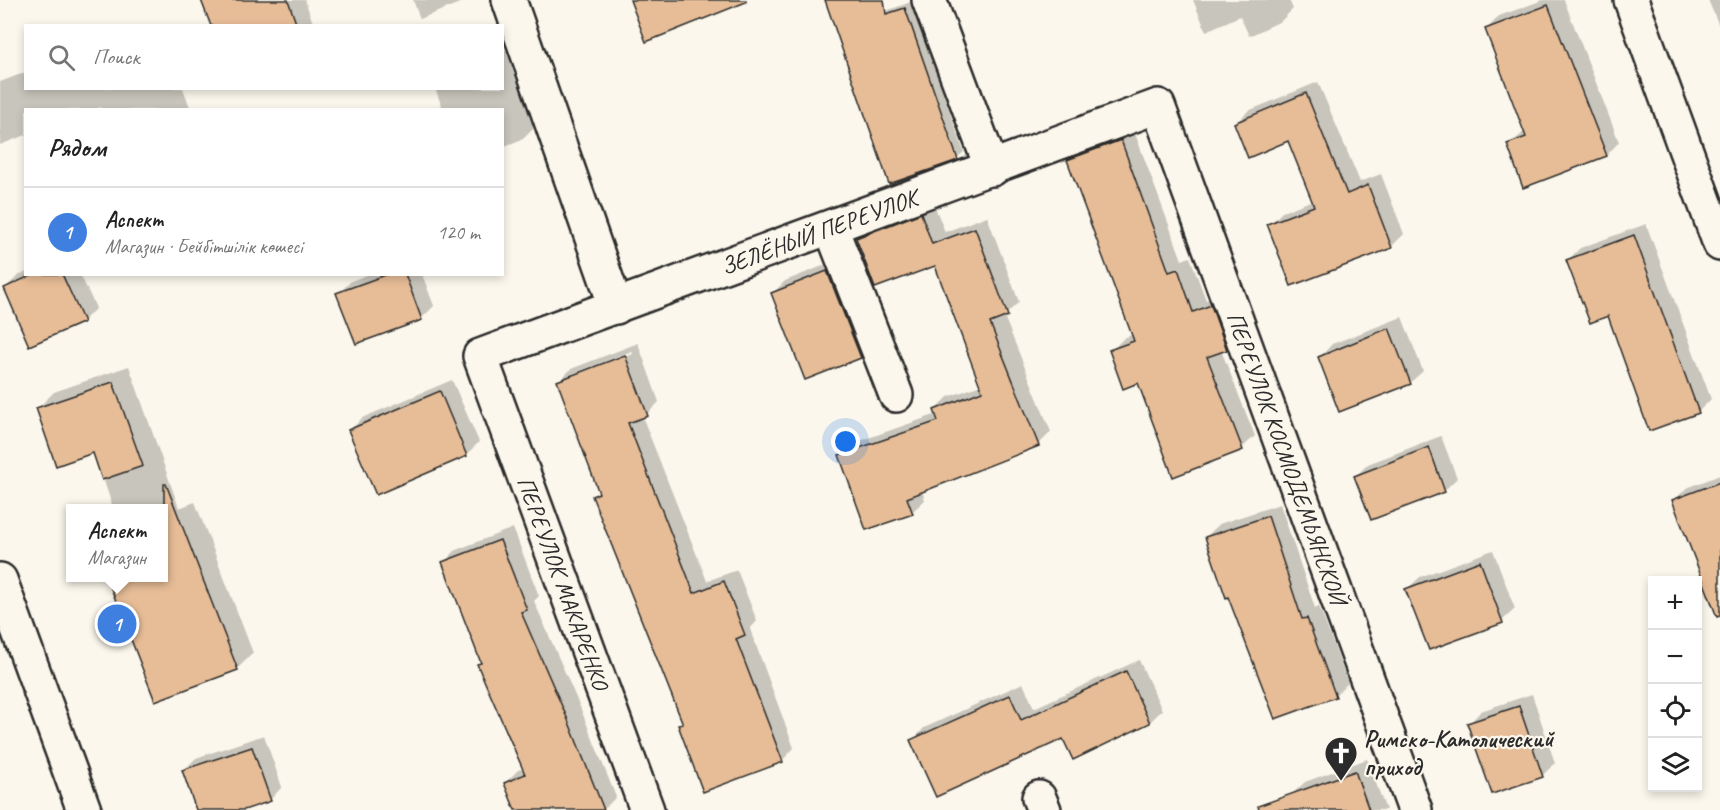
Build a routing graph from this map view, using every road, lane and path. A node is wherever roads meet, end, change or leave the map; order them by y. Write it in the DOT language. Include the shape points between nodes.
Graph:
graph roads {
  1 [pos="510,0"];
  2 [pos="929,0"];
  3 [pos="1630,0"];
  4 [pos="1158,106"];
  5 [pos="992,169"];
  6 [pos="831,228"];
  7 [pos="1720,244"];
  8 [pos="616,307"];
  9 [pos="480,356"];
  10 [pos="896,395"];
  11 [pos="0,579"];
  12 [pos="84,810"];
  13 [pos="647,810"];
  14 [pos="1415,810"];
  1 -- 8 [label="street"];
  2 -- 5 [label="street"];
  3 -- 7 [label="street"];
  4 -- 5 [label="street, ЗЕЛЁНЫЙ ПЕРЕУЛОК"];
  4 -- 14 [label="street, ПЕРЕУЛОК КОСМОДЕМЬЯНСКОЙ"];
  5 -- 6 [label="street, ЗЕЛЁНЫЙ ПЕРЕУЛОК"];
  6 -- 8 [label="street, ЗЕЛЁНЫЙ ПЕРЕУЛОК"];
  6 -- 10 [label="street"];
  8 -- 9 [label="street, ЗЕЛЁНЫЙ ПЕРЕУЛОК"];
  9 -- 13 [label="street, ПЕРЕУЛОК МАКАРЕНКО"];
  11 -- 12 [label="street"];
}
